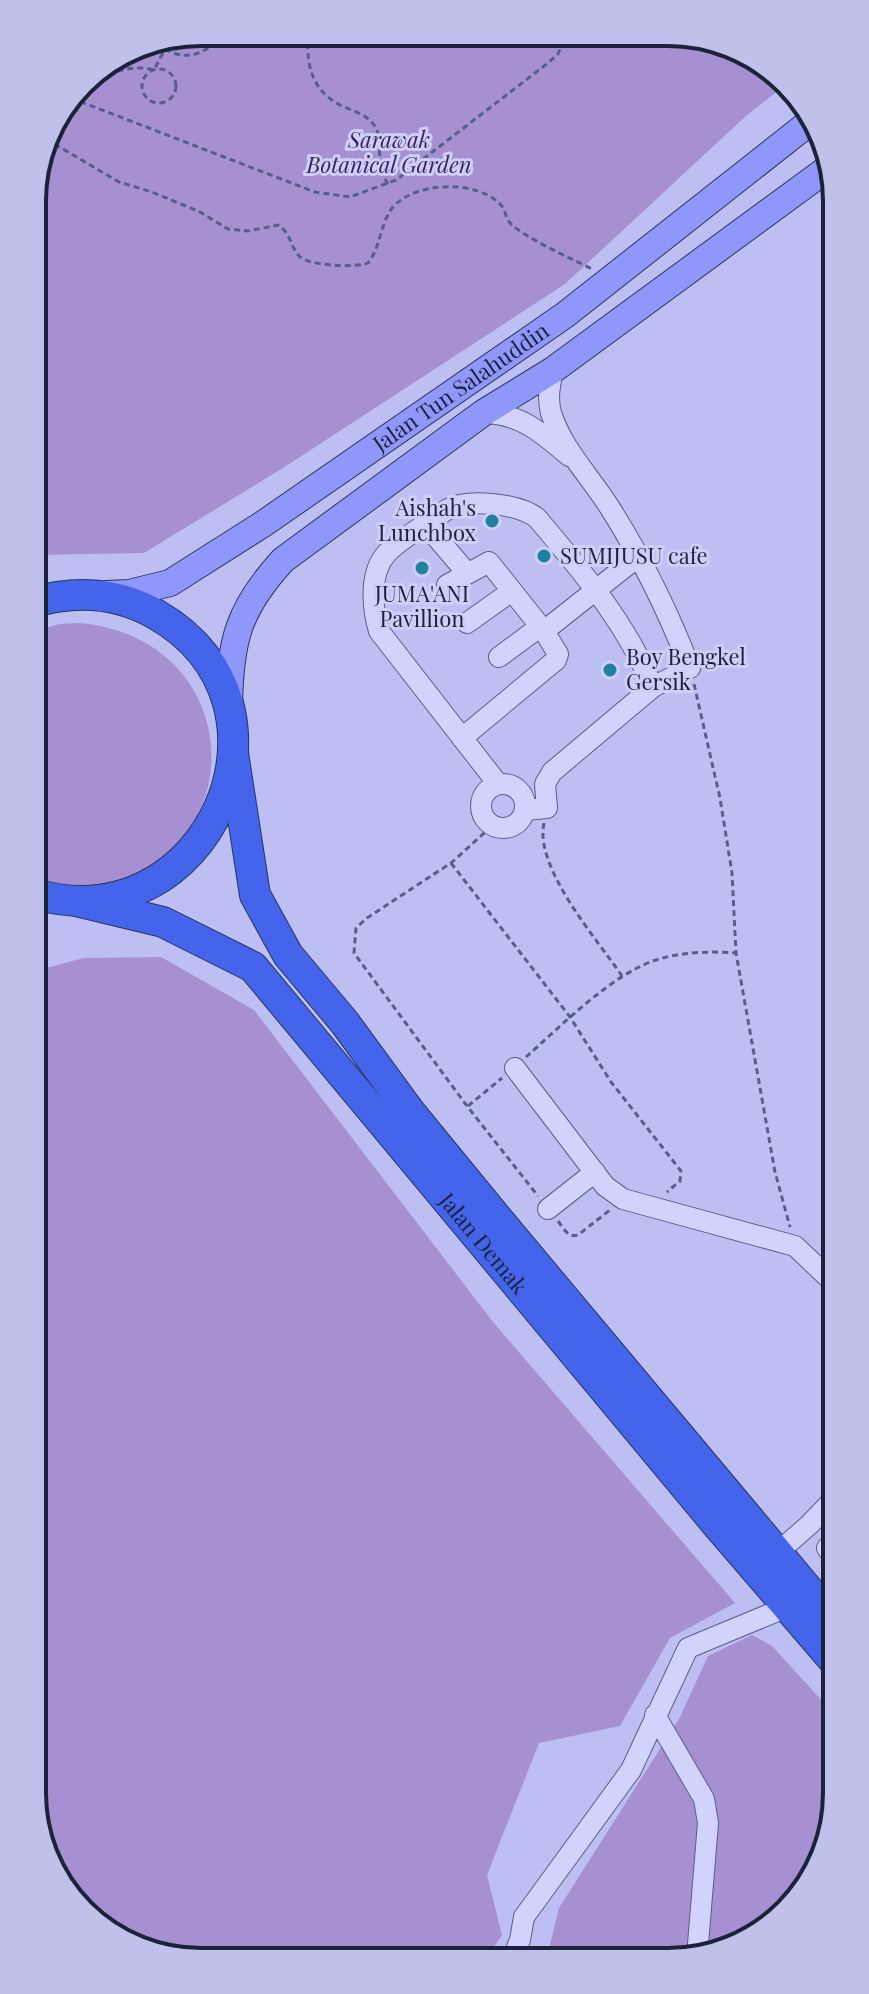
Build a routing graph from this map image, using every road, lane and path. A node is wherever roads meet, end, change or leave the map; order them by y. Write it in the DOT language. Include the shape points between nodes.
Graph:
graph roads {
  1 [pos="208,46"];
  2 [pos="307,46"];
  3 [pos="561,46"];
  4 [pos="167,50"];
  5 [pos="164,51"];
  6 [pos="154,70"];
  7 [pos="113,73"];
  8 [pos="82,102"];
  9 [pos="804,127"];
  10 [pos="57,145"];
  11 [pos="821,174"];
  12 [pos="388,184"];
  13 [pos="609,279"];
  14 [pos="553,370"];
  15 [pos="483,413"];
  16 [pos="572,458"];
  17 [pos="426,525"];
  18 [pos="639,556"];
  19 [pos="467,573"];
  20 [pos="447,585"];
  21 [pos="596,589"];
  22 [pos="512,591"];
  23 [pos="52,597"];
  24 [pos="467,623"];
  25 [pos="542,628"];
  26 [pos="499,657"];
  27 [pos="690,668"];
  28 [pos="653,687"];
  29 [pos="229,711"];
  30 [pos="462,738"];
  31 [pos="233,753"];
  32 [pos="498,784"];
  33 [pos="547,808"];
  34 [pos="525,810"];
  35 [pos="492,826"];
  36 [pos="451,863"];
  37 [pos="46,896"];
  38 [pos="70,901"];
  39 [pos="46,909"];
  40 [pos="736,953"];
  41 [pos="623,977"];
  42 [pos="570,1017"];
  43 [pos="515,1068"];
  44 [pos="467,1106"];
  45 [pos="595,1172"];
  46 [pos="623,1199"];
  47 [pos="650,1205"];
  48 [pos="548,1209"];
  49 [pos="795,1246"];
  50 [pos="823,1273"];
  51 [pos="823,1510"];
  52 [pos="777,1553"];
  53 [pos="787,1607"];
  54 [pos="823,1608"];
  55 [pos="823,1648"];
  56 [pos="655,1715"];
  57 [pos="631,1770"];
  58 [pos="571,1834"];
  59 [pos="698,1945"];
  60 [pos="517,1948"];
  1 -- 4 [label="path" via="197,55"];
  2 -- 12 [label="path" via="311,76 321,91 372,122"];
  3 -- 12 [label="path" via="548,63"];
  5 -- 6 [label="path"];
  6 -- 6 [label="path" via="165,70 174,79 174,94 165,102 150,100 143,90 143,81"];
  6 -- 7 [label="path" via="131,67"];
  8 -- 12 [label="path" via="315,192 350,197"];
  9 -- 13 [label="main road, Jalan Tun Salahuddin"];
  10 -- 13 [label="path" via="119,182 200,212 228,229 278,225 305,260 350,267 368,263 395,205 408,195 453,185 483,193 499,204 512,226"];
  11 -- 14 [label="main road, Jalan Tun Salahuddin"];
  13 -- 23 [label="main road, Jalan Tun Salahuddin" via="565,315 186,574 141,590"];
  14 -- 15 [label="main road, Jalan Tun Salahuddin"];
  14 -- 16 [label="street" via="551,413"];
  15 -- 16 [label="street" via="519,418"];
  15 -- 29 [label="main road, Jalan Tun Salahuddin" via="283,560 260,585 234,640"];
  16 -- 18 [label="street"];
  17 -- 19 [label="street"];
  17 -- 21 [label="street" via="457,504 471,502 528,511"];
  17 -- 30 [label="street" via="381,562 375,573 375,617 379,631"];
  18 -- 21 [label="street"];
  18 -- 27 [label="street"];
  19 -- 20 [label="street"];
  19 -- 22 [label="street" via="489,562"];
  21 -- 25 [label="street"];
  21 -- 28 [label="street" via="631,639"];
  22 -- 24 [label="street"];
  22 -- 25 [label="street"];
  23 -- 29 [label="highway" via="107,597 154,613 194,645 221,687"];
  25 -- 26 [label="street"];
  25 -- 30 [label="street" via="557,650 556,660"];
  27 -- 28 [label="street"];
  27 -- 40 [label="path" via="720,798 732,873"];
  28 -- 33 [label="street" via="552,772 545,784"];
  29 -- 31 [label="highway"];
  30 -- 32 [label="street"];
  31 -- 38 [label="highway" via="222,805 185,860 128,894"];
  31 -- 52 [label="highway, Jalan Demak" via="255,895 288,955 410,1112"];
  32 -- 34 [label="street" via="518,790"];
  32 -- 35 [label="street" via="485,792 480,806"];
  33 -- 34 [label="street"];
  33 -- 41 [label="path" via="541,837 551,873"];
  34 -- 35 [label="street" via="512,826"];
  35 -- 36 [label="path"];
  36 -- 42 [label="path"];
  36 -- 44 [label="path" via="356,928 354,953"];
  37 -- 38 [label="highway, Jalan Demak"];
  38 -- 39 [label="highway"];
  38 -- 53 [label="highway, Jalan Demak" via="163,922 253,967"];
  40 -- 41 [label="path" via="655,960"];
  40 -- 49 [label="path" via="775,1172"];
  41 -- 42 [label="path"];
  42 -- 43 [label="path"];
  42 -- 47 [label="path" via="611,1082 681,1171 680,1181"];
  43 -- 44 [label="path"];
  43 -- 45 [label="street"];
  44 -- 48 [label="path"];
  45 -- 46 [label="street"];
  45 -- 48 [label="street"];
  46 -- 47 [label="street"];
  46 -- 48 [label="path" via="573,1236"];
  47 -- 49 [label="street"];
  49 -- 50 [label="street"];
  51 -- 52 [label="street"];
  52 -- 54 [label="highway, Jalan Demak"];
  53 -- 55 [label="highway, Jalan Demak"];
  53 -- 56 [label="street" via="688,1648"];
  56 -- 57 [label="street"];
  56 -- 59 [label="street" via="707,1811"];
  57 -- 58 [label="street" via="613,1777"];
  57 -- 60 [label="street" via="524,1917"];
}
